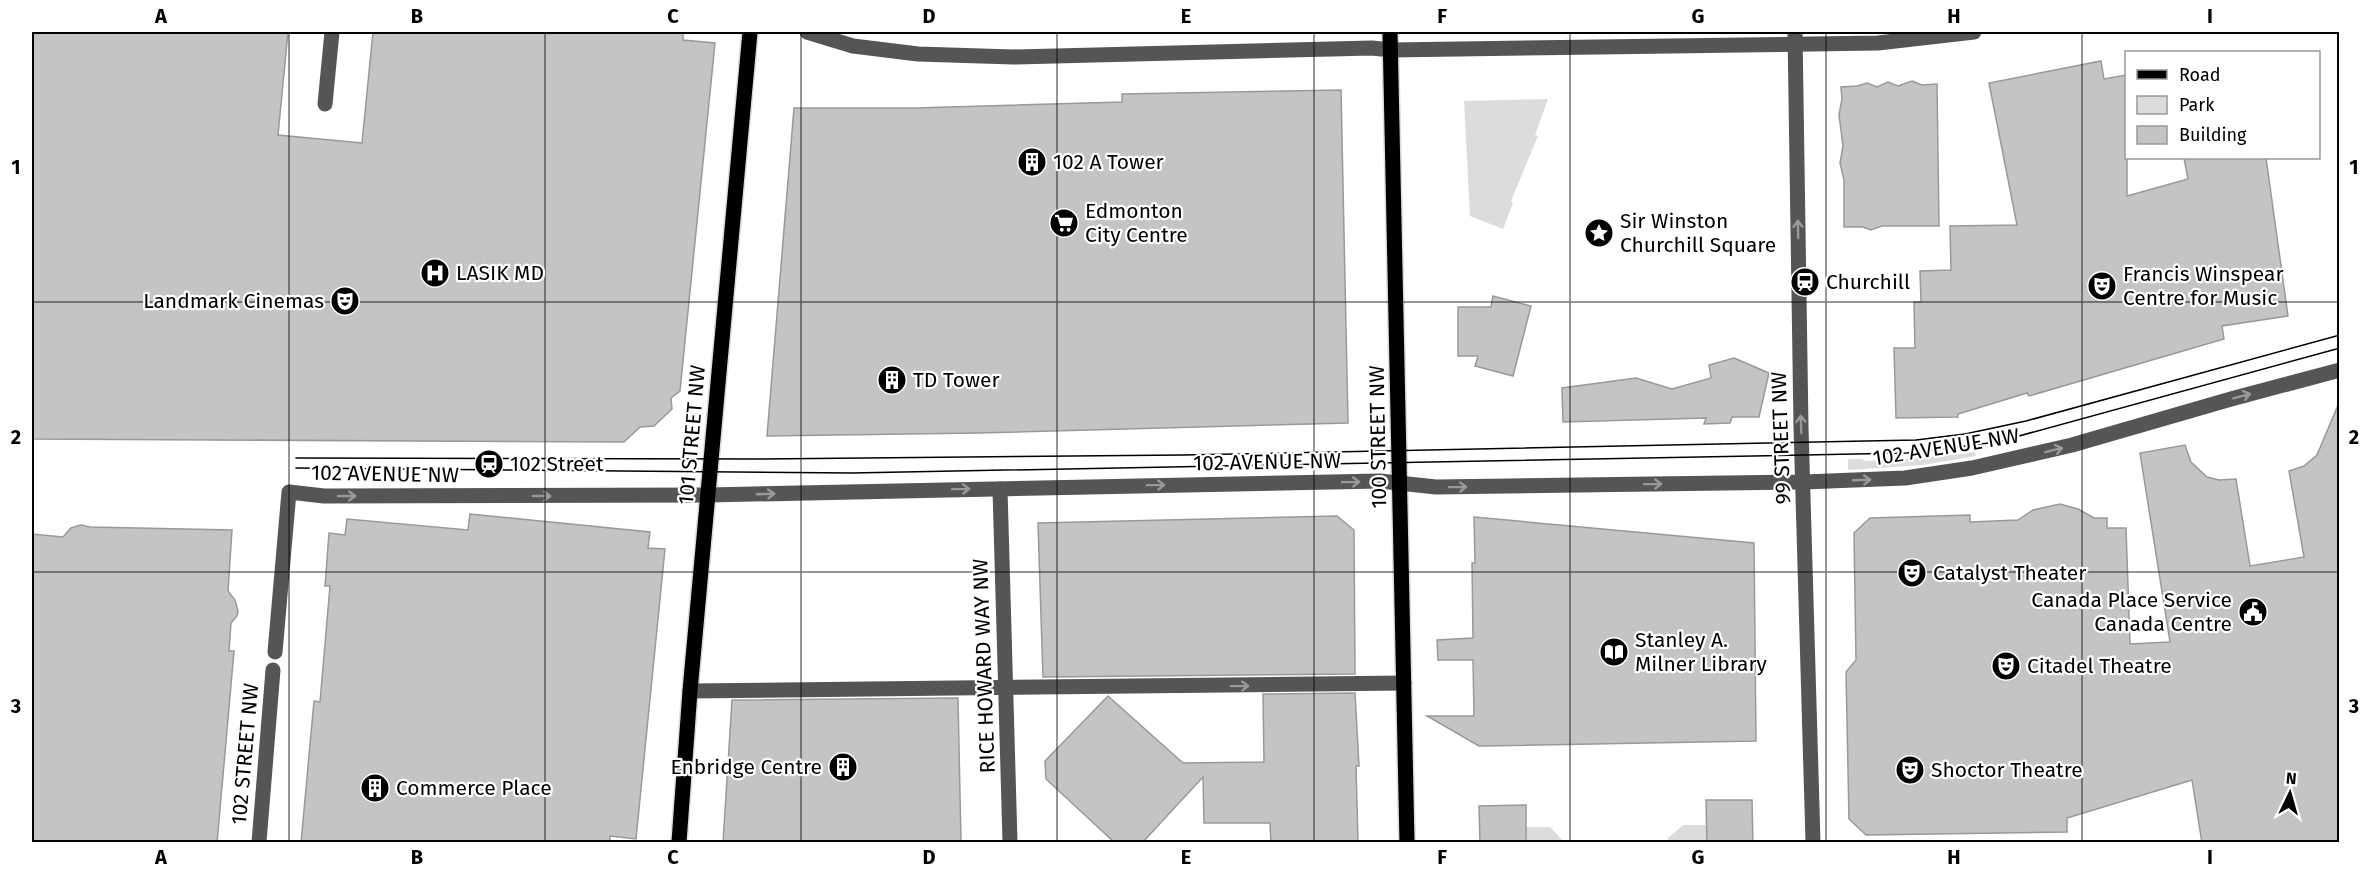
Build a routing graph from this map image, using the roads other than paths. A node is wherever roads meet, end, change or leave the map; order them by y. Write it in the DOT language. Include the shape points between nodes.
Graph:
graph roads {
  1 [pos="332,32"];
  2 [pos="750,32"];
  3 [pos="807,32"];
  4 [pos="1390,32"];
  5 [pos="1974,32"];
  6 [pos="1796,38"];
  7 [pos="1391,50"];
  8 [pos="325,104"];
  9 [pos="2340,370"];
  10 [pos="1804,482"];
  11 [pos="1400,483"];
  12 [pos="1000,489"];
  13 [pos="708,495"];
  14 [pos="275,652"];
  15 [pos="273,670"];
  16 [pos="1404,683"];
  17 [pos="1006,688"];
  18 [pos="690,691"];
  19 [pos="259,843"];
  20 [pos="680,843"];
  21 [pos="1010,843"];
  22 [pos="1407,843"];
  23 [pos="1813,843"];
  1 -- 8 [label="street"];
  2 -- 13 [label="main road, 101 STREET NW"];
  3 -- 7 [label="street" via="853,46 930,55"];
  4 -- 7 [label="main road, 100 STREET NW"];
  5 -- 6 [label="street" via="1878,43"];
  6 -- 7 [label="street"];
  10 -- 6 [label="street, 99 STREET NW, one-way"];
  7 -- 11 [label="main road, 100 STREET NW"];
  10 -- 9 [label="street, 102 AVENUE NW, one-way" via="1891,480 1972,468 2072,445"];
  11 -- 10 [label="street, 102 AVENUE NW, one-way" via="1436,487"];
  10 -- 23 [label="street, 99 STREET NW"];
  12 -- 11 [label="street, 102 AVENUE NW, one-way"];
  11 -- 16 [label="main road, 100 STREET NW"];
  13 -- 12 [label="street, 102 AVENUE NW, one-way"];
  12 -- 17 [label="street, RICE HOWARD WAY NW"];
  14 -- 13 [label="street, 102 AVENUE NW, one-way" via="289,492 324,496"];
  13 -- 18 [label="main road, 101 STREET NW"];
  15 -- 19 [label="street, 102 STREET NW"];
  17 -- 16 [label="street, one-way"];
  16 -- 22 [label="main road, 100 STREET NW"];
  17 -- 18 [label="street"];
  17 -- 21 [label="street, RICE HOWARD WAY NW"];
  18 -- 20 [label="main road, 101 STREET NW"];
}
